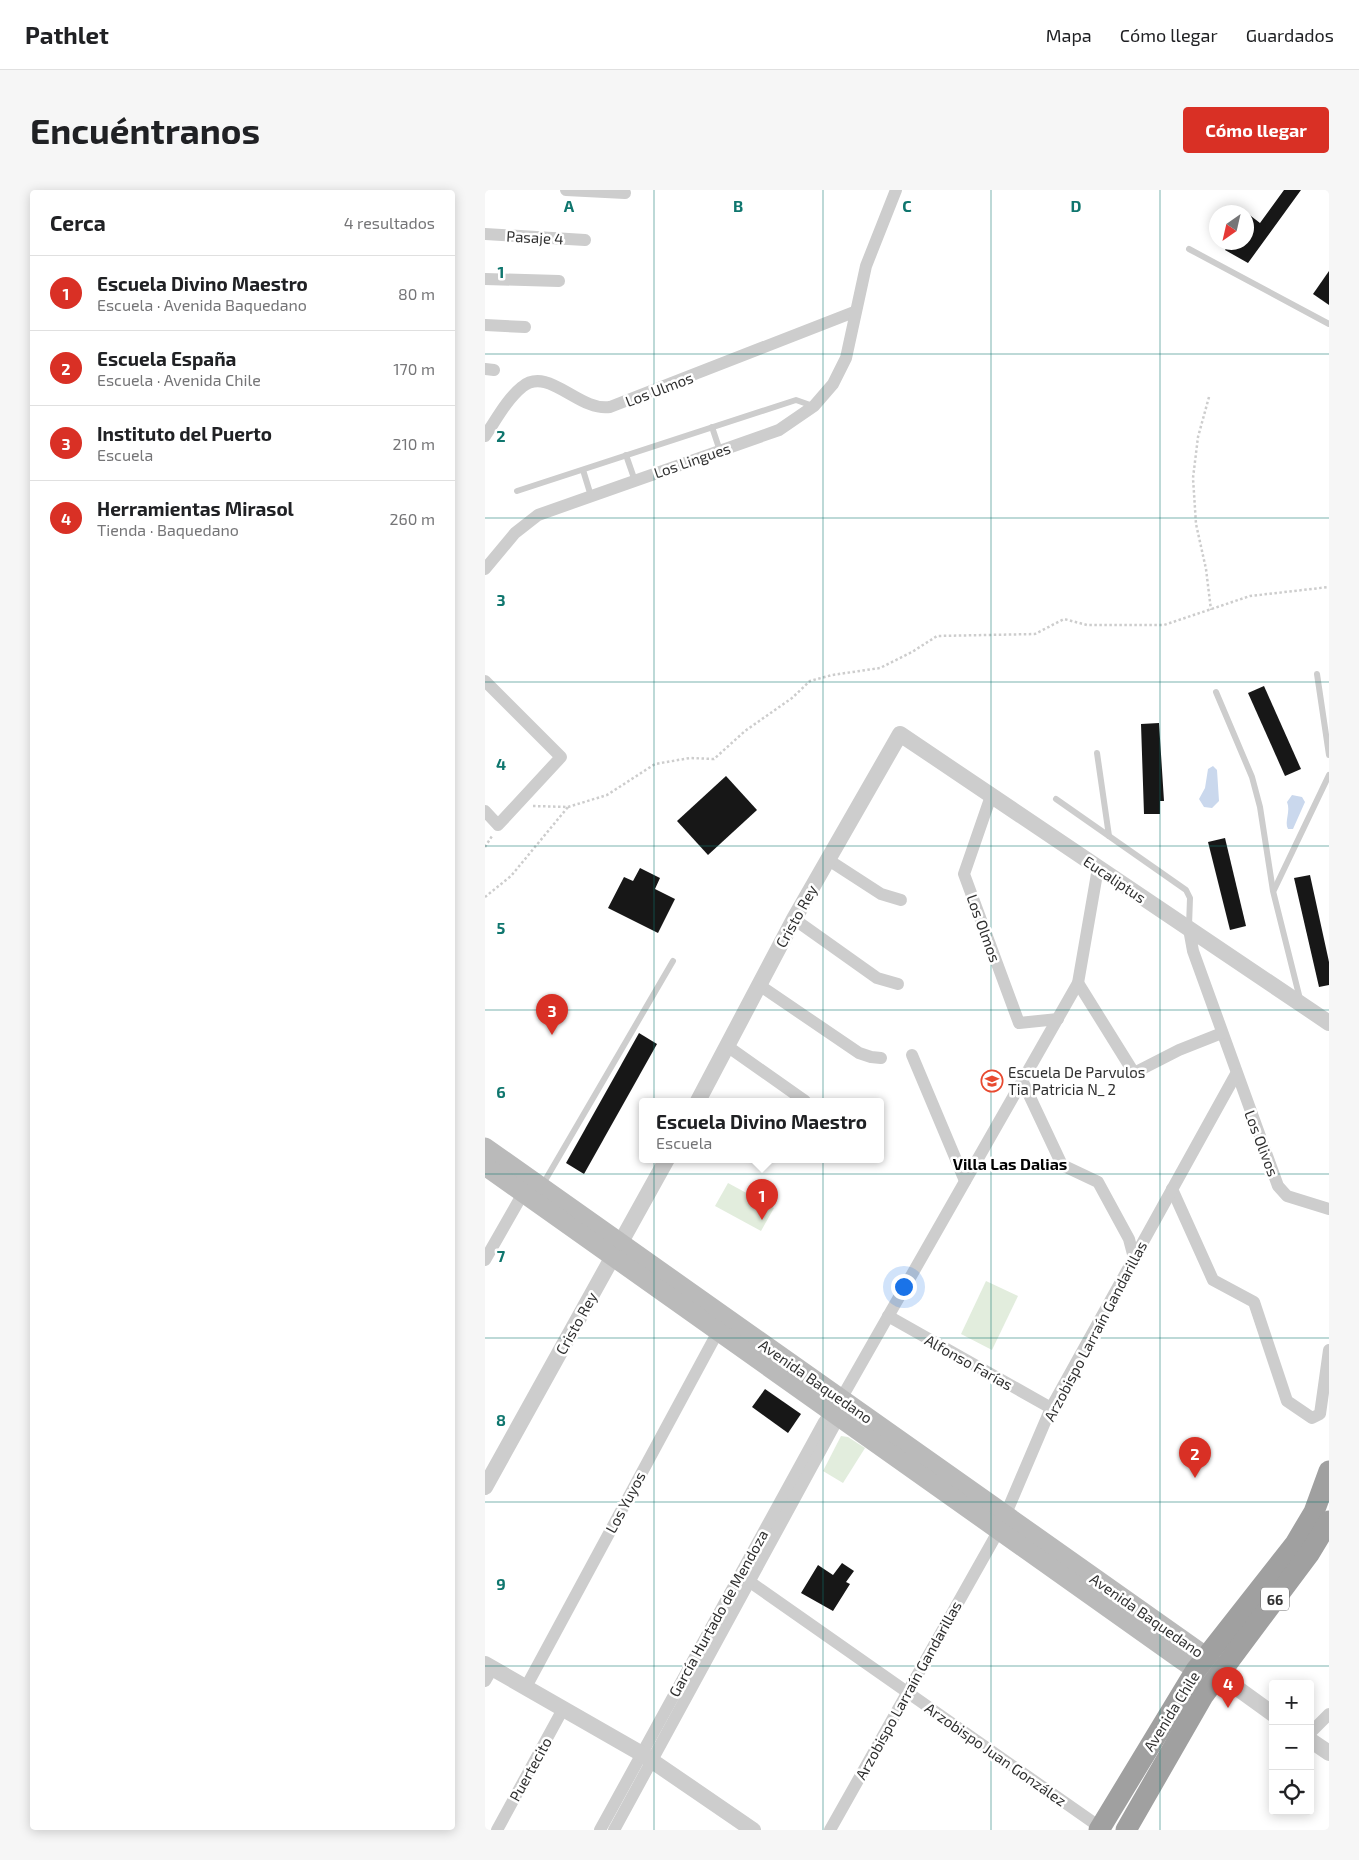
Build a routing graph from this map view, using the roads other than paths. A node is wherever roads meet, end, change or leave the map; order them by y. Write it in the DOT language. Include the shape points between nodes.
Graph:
graph roads {
  1 [pos="566,190"];
  2 [pos="896,190"];
  3 [pos="625,193"];
  4 [pos="485,234"];
  5 [pos="585,240"];
  6 [pos="1189,250"];
  7 [pos="485,279"];
  8 [pos="559,281"];
  9 [pos="854,312"];
  10 [pos="1329,324"];
  11 [pos="485,325"];
  12 [pos="525,327"];
  13 [pos="815,406"];
  14 [pos="712,427"];
  15 [pos="485,436"];
  16 [pos="720,451"];
  17 [pos="626,455"];
  18 [pos="583,470"];
  19 [pos="635,480"];
  20 [pos="517,491"];
  21 [pos="591,496"];
  22 [pos="485,569"];
  23 [pos="1317,674"];
  24 [pos="485,681"];
  25 [pos="1216,692"];
  26 [pos="901,734"];
  27 [pos="1097,754"];
  28 [pos="1329,755"];
  29 [pos="1329,775"];
  30 [pos="991,796"];
  31 [pos="1056,799"];
  32 [pos="485,811"];
  33 [pos="1109,836"];
  34 [pos="827,859"];
  35 [pos="1098,868"];
  36 [pos="1273,891"];
  37 [pos="901,900"];
  38 [pos="794,920"];
  39 [pos="1189,929"];
  40 [pos="673,961"];
  41 [pos="1078,983"];
  42 [pos="898,984"];
  43 [pos="759,985"];
  44 [pos="1301,1004"];
  45 [pos="1057,1019"];
  46 [pos="1329,1023"];
  47 [pos="1222,1033"];
  48 [pos="727,1046"];
  49 [pos="911,1055"];
  50 [pos="881,1058"];
  51 [pos="1236,1074"];
  52 [pos="1022,1080"];
  53 [pos="700,1098"];
  54 [pos="801,1098"];
  55 [pos="485,1147"];
  56 [pos="665,1163"];
  57 [pos="485,1166"];
  58 [pos="965,1181"];
  59 [pos="532,1186"];
  60 [pos="1172,1189"];
  61 [pos="1329,1210"];
  62 [pos="617,1250"];
  63 [pos="1134,1258"];
  64 [pos="485,1260"];
  65 [pos="888,1316"];
  66 [pos="722,1324"];
  67 [pos="1329,1350"];
  68 [pos="1051,1408"];
  69 [pos="837,1409"];
  70 [pos="1329,1471"];
  71 [pos="485,1487"];
  72 [pos="1003,1522"];
  73 [pos="1329,1522"];
  74 [pos="744,1578"];
  75 [pos="1201,1664"];
  76 [pos="487,1672"];
  77 [pos="1219,1675"];
  78 [pos="526,1687"];
  79 [pos="907,1691"];
  80 [pos="563,1709"];
  81 [pos="1269,1711"];
  82 [pos="1329,1714"];
  83 [pos="1314,1729"];
  84 [pos="1314,1743"];
  85 [pos="1329,1753"];
  86 [pos="647,1757"];
  87 [pos="1101,1829"];
  88 [pos="497,1830"];
  89 [pos="600,1830"];
  90 [pos="614,1830"];
  91 [pos="753,1830"];
  92 [pos="830,1830"];
  93 [pos="1125,1830"];
  1 -- 3 [label="street"];
  2 -- 9 [label="street, Los Lingues" via="874,243"];
  4 -- 5 [label="street, Pasaje 4"];
  6 -- 10 [label="lane"];
  7 -- 8 [label="street"];
  9 -- 13 [label="street, Los Lingues" via="846,358 833,384"];
  9 -- 15 [label="street, Los Ulmos" via="610,407 590,406 546,382 533,381 520,388"];
  11 -- 12 [label="street"];
  13 -- 14 [label="lane" via="796,400"];
  13 -- 16 [label="street, Los Lingues" via="779,430"];
  14 -- 16 [label="lane"];
  14 -- 17 [label="lane"];
  16 -- 19 [label="street, Los Lingues"];
  17 -- 18 [label="lane"];
  17 -- 19 [label="lane"];
  18 -- 20 [label="lane"];
  18 -- 21 [label="lane"];
  19 -- 21 [label="street, Los Lingues"];
  21 -- 22 [label="street, Los Lingues" via="546,511 531,520 515,533"];
  23 -- 28 [label="lane"];
  24 -- 32 [label="street" via="561,757 498,825"];
  25 -- 36 [label="lane" via="1252,777"];
  26 -- 30 [label="street, Eucaliptus"];
  26 -- 34 [label="street, Cristo Rey"];
  27 -- 33 [label="lane"];
  29 -- 36 [label="lane"];
  30 -- 35 [label="street, Eucaliptus"];
  30 -- 45 [label="street, Los Olmos" via="964,874 1019,1023"];
  31 -- 33 [label="lane"];
  33 -- 39 [label="lane" via="1185,890 1190,898"];
  34 -- 37 [label="street" via="881,894"];
  34 -- 38 [label="street, Cristo Rey"];
  35 -- 39 [label="street, Eucaliptus"];
  35 -- 41 [label="street, García Hurtado de Mendoza"];
  36 -- 44 [label="lane"];
  38 -- 42 [label="street" via="877,978"];
  38 -- 43 [label="street, Cristo Rey"];
  39 -- 44 [label="street, Eucaliptus"];
  39 -- 47 [label="street" via="1193,951"];
  40 -- 59 [label="lane"];
  41 -- 45 [label="street, García Hurtado de Mendoza"];
  41 -- 47 [label="street" via="1134,1073"];
  43 -- 48 [label="street, Cristo Rey"];
  43 -- 50 [label="street" via="859,1053"];
  44 -- 46 [label="street, Eucaliptus"];
  45 -- 52 [label="street, García Hurtado de Mendoza"];
  47 -- 51 [label="street"];
  48 -- 53 [label="street, Cristo Rey"];
  48 -- 54 [label="street"];
  49 -- 58 [label="street"];
  51 -- 60 [label="street, Arzobispo Larraín Gandarillas"];
  51 -- 61 [label="street, Los Olivos" via="1278,1186 1287,1196"];
  52 -- 58 [label="street, García Hurtado de Mendoza"];
  52 -- 63 [label="street" via="1062,1165 1098,1182 1129,1239"];
  55 -- 59 [label="main road, Avenida Baquedano"];
  56 -- 62 [label="street, Cristo Rey"];
  57 -- 59 [label="main road, Avenida Baquedano"];
  58 -- 65 [label="street, García Hurtado de Mendoza"];
  59 -- 62 [label="main road, Avenida Baquedano"];
  59 -- 64 [label="street"];
  60 -- 63 [label="street, Arzobispo Larraín Gandarillas"];
  60 -- 67 [label="street" via="1213,1280 1254,1302 1287,1401 1312,1418 1320,1414"];
  62 -- 66 [label="main road, Avenida Baquedano"];
  62 -- 71 [label="street, Cristo Rey"];
  63 -- 68 [label="street, Arzobispo Larraín Gandarillas"];
  65 -- 68 [label="street, Alfonso Farías"];
  65 -- 69 [label="street, García Hurtado de Mendoza"];
  66 -- 69 [label="main road, Avenida Baquedano"];
  66 -- 78 [label="street, Los Yuyos"];
  68 -- 72 [label="street, Arzobispo Larraín Gandarillas"];
  69 -- 72 [label="main road, Avenida Baquedano"];
  69 -- 74 [label="street, García Hurtado de Mendoza"];
  70 -- 75 [label="highway, Avenida Chile / 66" via="1314,1512 1295,1544"];
  72 -- 75 [label="main road, Avenida Baquedano"];
  72 -- 79 [label="street, Arzobispo Larraín Gandarillas"];
  73 -- 77 [label="highway, Avenida Chile / 66"];
  74 -- 79 [label="street, Arzobispo Juan González"];
  74 -- 86 [label="street, García Hurtado de Mendoza"];
  75 -- 77 [label="main road, Avenida Baquedano"];
  75 -- 87 [label="highway, Avenida Chile / 66"];
  76 -- 78 [label="street"];
  77 -- 81 [label="street"];
  77 -- 93 [label="highway, Avenida Chile / 66" via="1203,1696"];
  78 -- 80 [label="street"];
  79 -- 87 [label="street, Arzobispo Juan González"];
  79 -- 92 [label="street, Arzobispo Larraín Gandarillas"];
  80 -- 86 [label="street"];
  80 -- 88 [label="street, Puertecito"];
  82 -- 83 [label="street"];
  84 -- 85 [label="street"];
  86 -- 89 [label="street, García Hurtado de Mendoza"];
  86 -- 90 [label="street, García Hurtado de Mendoza"];
  86 -- 91 [label="street"];
}
